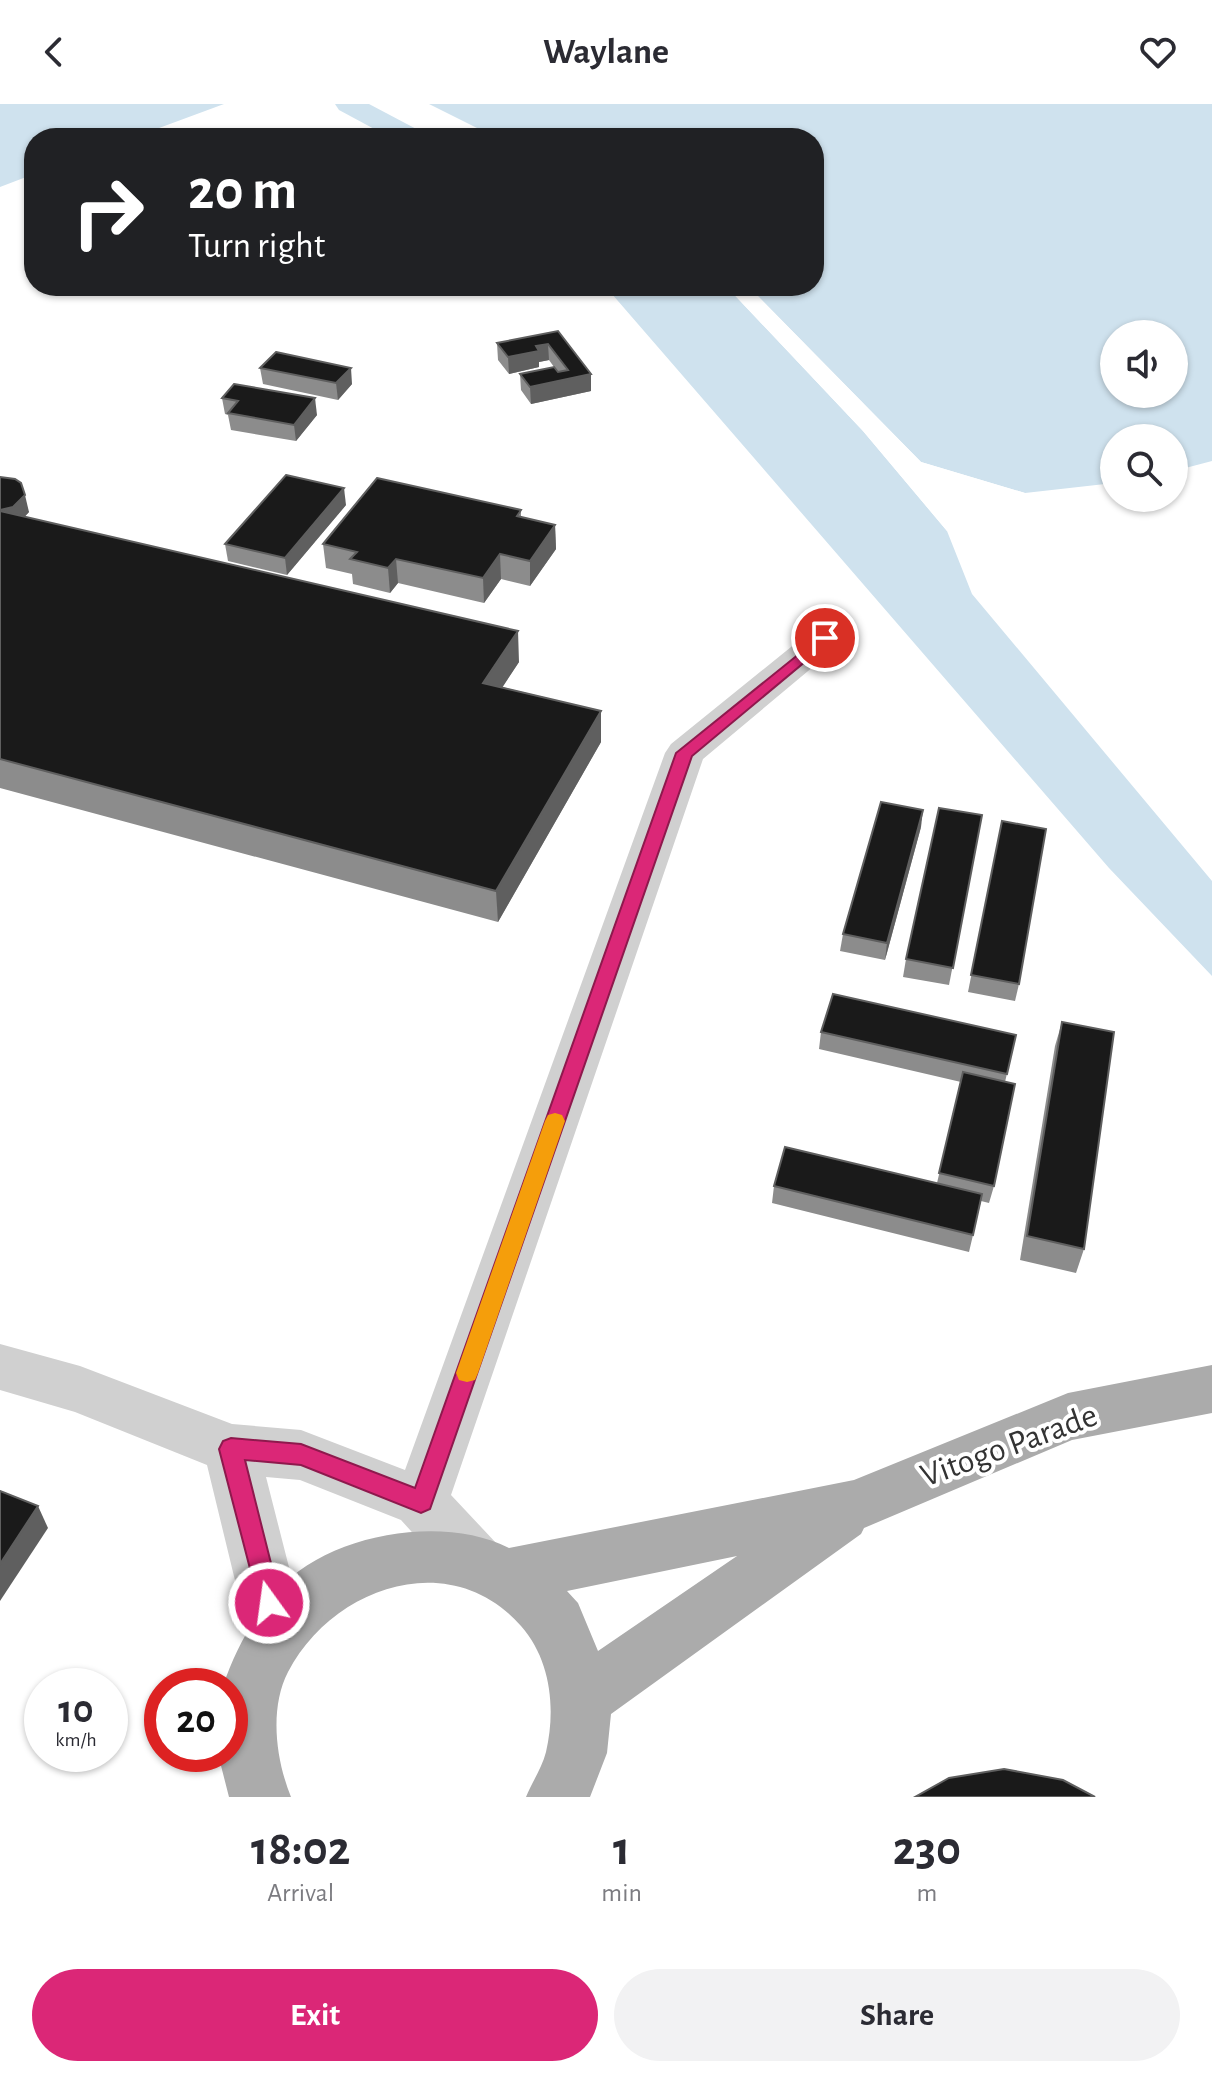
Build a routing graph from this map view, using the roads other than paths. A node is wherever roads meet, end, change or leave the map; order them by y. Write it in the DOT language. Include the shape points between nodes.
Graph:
graph roads {
  1 [pos="825,638"];
  2 [pos="0,1367"];
  3 [pos="1212,1389"];
  4 [pos="231,1449"];
  5 [pos="421,1502"];
  6 [pos="856,1505"];
  7 [pos="493,1570"];
  8 [pos="277,1634"];
  9 [pos="582,1698"];
  10 [pos="253,1795"];
  11 [pos="557,1797"];
  1 -- 5 [label="lane" via="685,753"];
  2 -- 4 [label="lane" via="80,1390"];
  3 -- 6 [label="main road, Vitogo Parade" via="1068,1417"];
  4 -- 5 [label="lane" via="301,1455"];
  4 -- 8 [label="lane"];
  5 -- 7 [label="lane"];
  6 -- 7 [label="main road, Vitogo Parade"];
  6 -- 9 [label="main road, Vitogo Parade"];
  7 -- 8 [label="main road" via="434,1554 390,1557 347,1573 309,1598"];
  7 -- 9 [label="main road" via="535,1597 557,1623 572,1654"];
  8 -- 10 [label="main road" via="258,1670 247,1710"];
  9 -- 11 [label="main road" via="578,1744"];
}
